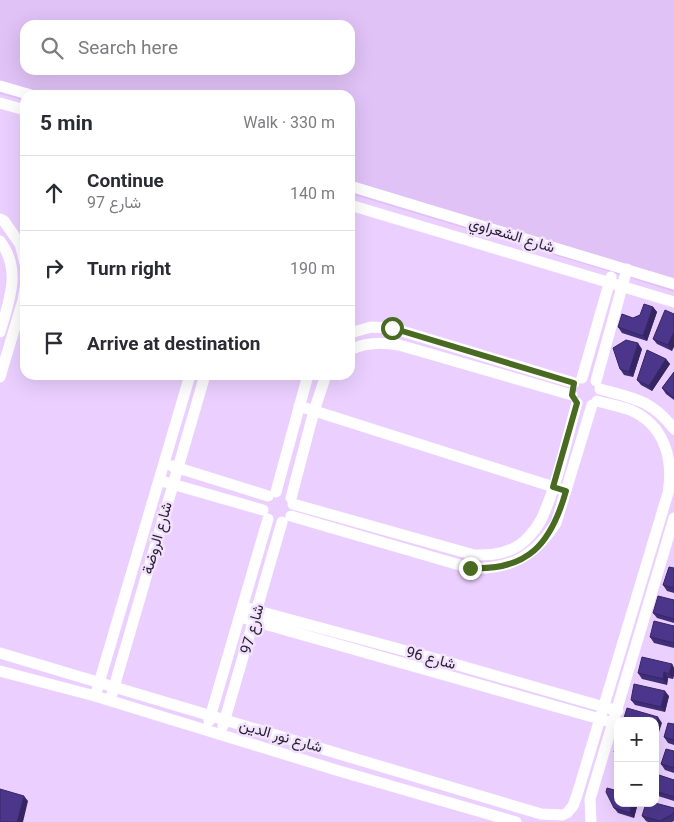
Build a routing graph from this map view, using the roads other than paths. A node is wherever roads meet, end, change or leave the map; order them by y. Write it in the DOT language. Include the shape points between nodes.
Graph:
graph roads {
  1 [pos="0,86"];
  2 [pos="20,92"];
  3 [pos="0,102"];
  4 [pos="20,108"];
  5 [pos="355,188"];
  6 [pos="355,206"];
  7 [pos="0,219"];
  8 [pos="0,241"];
  9 [pos="20,244"];
  10 [pos="614,266"];
  11 [pos="627,269"];
  12 [pos="609,282"];
  13 [pos="674,284"];
  14 [pos="622,286"];
  15 [pos="674,302"];
  16 [pos="20,313"];
  17 [pos="355,331"];
  18 [pos="0,332"];
  19 [pos="355,348"];
  20 [pos="0,377"];
  21 [pos="188,380"];
  22 [pos="203,380"];
  23 [pos="307,380"];
  24 [pos="324,380"];
  25 [pos="598,385"];
  26 [pos="576,390"];
  27 [pos="594,403"];
  28 [pos="299,406"];
  29 [pos="314,411"];
  30 [pos="674,429"];
  31 [pos="163,463"];
  32 [pos="177,467"];
  33 [pos="158,480"];
  34 [pos="172,484"];
  35 [pos="553,487"];
  36 [pos="566,491"];
  37 [pos="272,494"];
  38 [pos="292,501"];
  39 [pos="266,514"];
  40 [pos="674,518"];
  41 [pos="286,519"];
  42 [pos="242,612"];
  43 [pos="256,616"];
  44 [pos="0,653"];
  45 [pos="0,671"];
  46 [pos="99,683"];
  47 [pos="114,687"];
  48 [pos="95,696"];
  49 [pos="110,701"];
  50 [pos="604,707"];
  51 [pos="618,711"];
  52 [pos="210,716"];
  53 [pos="616,717"];
  54 [pos="224,720"];
  55 [pos="601,720"];
  56 [pos="614,724"];
  57 [pos="206,730"];
  58 [pos="220,735"];
  59 [pos="563,817"];
  60 [pos="516,822"];
  61 [pos="591,822"];
  1 -- 2 [label="street"];
  3 -- 4 [label="street"];
  5 -- 10 [label="street, شارع الشعراوي"];
  6 -- 12 [label="street, شارع الشعراوي"];
  7 -- 9 [label="street"];
  8 -- 18 [label="street" via="7,251 13,273"];
  10 -- 11 [label="street, شارع الشعراوي"];
  10 -- 12 [label="street"];
  11 -- 13 [label="street, شارع الشعراوي"];
  11 -- 14 [label="street"];
  12 -- 14 [label="street, شارع الشعراوي"];
  12 -- 26 [label="street"];
  14 -- 15 [label="street, شارع الشعراوي"];
  14 -- 25 [label="street"];
  16 -- 20 [label="street"];
  17 -- 26 [label="street" via="370,327 392,328"];
  19 -- 26 [label="street" via="383,342 400,345"];
  21 -- 31 [label="street, شارع الروضة"];
  22 -- 32 [label="street, شارع الروضة"];
  23 -- 28 [label="street"];
  24 -- 29 [label="street"];
  25 -- 26 [label="street" via="587,377"];
  25 -- 27 [label="street" via="600,395"];
  25 -- 30 [label="street" via="641,400 654,408"];
  26 -- 27 [label="street" via="584,406"];
  26 -- 35 [label="street"];
  27 -- 36 [label="street"];
  27 -- 50 [label="street" via="629,409 648,421 663,438 671,471 668,493"];
  28 -- 29 [label="street"];
  28 -- 37 [label="street"];
  29 -- 35 [label="street"];
  29 -- 38 [label="street"];
  31 -- 32 [label="street"];
  31 -- 33 [label="street, شارع الروضة"];
  32 -- 34 [label="street, شارع الروضة"];
  32 -- 37 [label="street"];
  33 -- 34 [label="street"];
  33 -- 46 [label="street, شارع الروضة"];
  34 -- 39 [label="street"];
  34 -- 47 [label="street, شارع الروضة"];
  35 -- 36 [label="street"];
  35 -- 38 [label="street" via="540,521 529,537 513,549 494,555 474,555"];
  36 -- 41 [label="street" via="556,523 534,550 520,560 487,569 470,568"];
  37 -- 38 [label="street" via="284,493"];
  37 -- 39 [label="street" via="264,502"];
  38 -- 41 [label="street"];
  39 -- 41 [label="street" via="275,522"];
  39 -- 42 [label="street, شارع 97"];
  40 -- 51 [label="street"];
  41 -- 43 [label="street, شارع 97"];
  42 -- 43 [label="street, شارع 96"];
  42 -- 52 [label="street, شارع 97"];
  43 -- 50 [label="street, شارع 96" via="451,663"];
  43 -- 54 [label="street, شارع 97"];
  43 -- 55 [label="street, شارع 96"];
  44 -- 46 [label="street, شارع نور الدين"];
  45 -- 48 [label="street, شارع نور الدين"];
  46 -- 47 [label="street, شارع نور الدين"];
  46 -- 48 [label="street, شارع الروضة"];
  47 -- 49 [label="street, شارع الروضة"];
  47 -- 52 [label="street, شارع نور الدين"];
  48 -- 49 [label="street, شارع نور الدين"];
  49 -- 57 [label="street, شارع نور الدين"];
  50 -- 51 [label="street, شارع 96"];
  50 -- 55 [label="street"];
  51 -- 53 [label="street"];
  52 -- 54 [label="street, شارع نور الدين"];
  52 -- 57 [label="street, شارع 97"];
  54 -- 58 [label="street, شارع 97"];
  54 -- 59 [label="street, شارع نور الدين" via="541,814"];
  55 -- 56 [label="street, شارع 96"];
  55 -- 59 [label="street" via="573,806"];
  56 -- 61 [label="street" via="590,799"];
  57 -- 58 [label="street, شارع نور الدين"];
  58 -- 60 [label="street, شارع نور الدين"];
  59 -- 61 [label="street, شارع نور الدين" via="571,811 581,812"];
}
